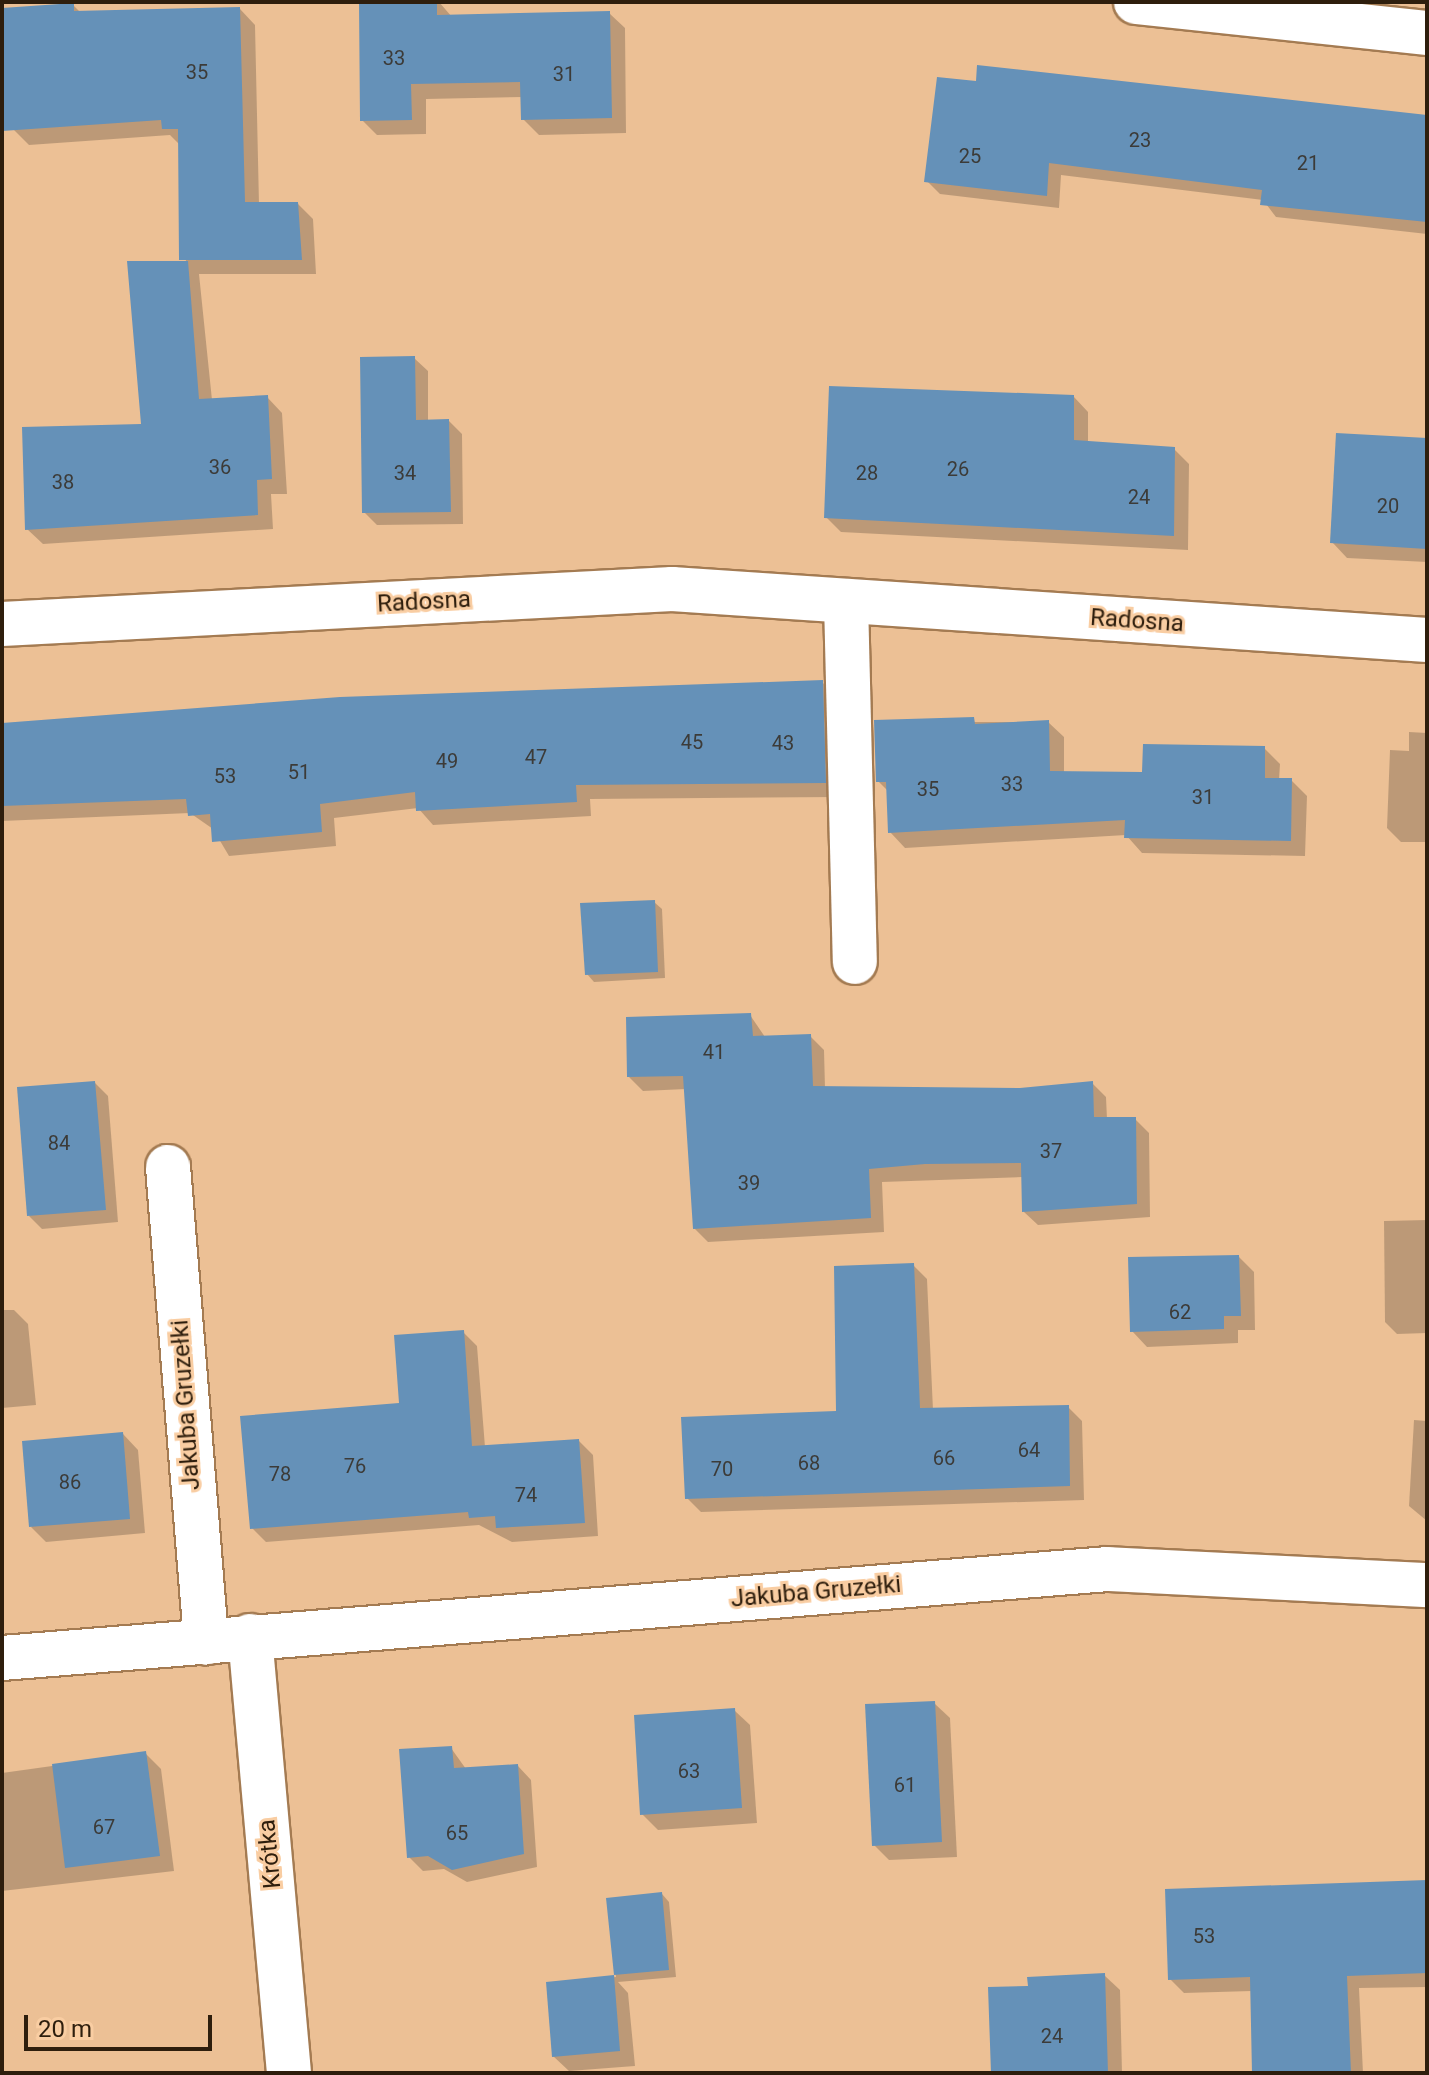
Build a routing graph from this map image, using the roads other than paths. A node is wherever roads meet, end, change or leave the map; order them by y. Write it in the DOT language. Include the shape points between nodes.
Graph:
graph roads {
  1 [pos="1136,2"];
  2 [pos="1427,33"];
  3 [pos="846,601"];
  4 [pos="2,624"];
  5 [pos="1427,640"];
  6 [pos="855,962"];
  7 [pos="168,1167"];
  8 [pos="1427,1585"];
  9 [pos="250,1636"];
  10 [pos="206,1642"];
  11 [pos="2,1658"];
  12 [pos="289,2073"];
  1 -- 2 [label="street"];
  3 -- 4 [label="street, Radosna" via="672,589"];
  3 -- 5 [label="street, Radosna"];
  3 -- 6 [label="street"];
  7 -- 10 [label="street, Jakuba Gruzełki"];
  8 -- 9 [label="street, Jakuba Gruzełki" via="1107,1569"];
  9 -- 10 [label="street, Jakuba Gruzełki"];
  9 -- 12 [label="street, Krótka"];
  10 -- 11 [label="street, Jakuba Gruzełki"];
}
